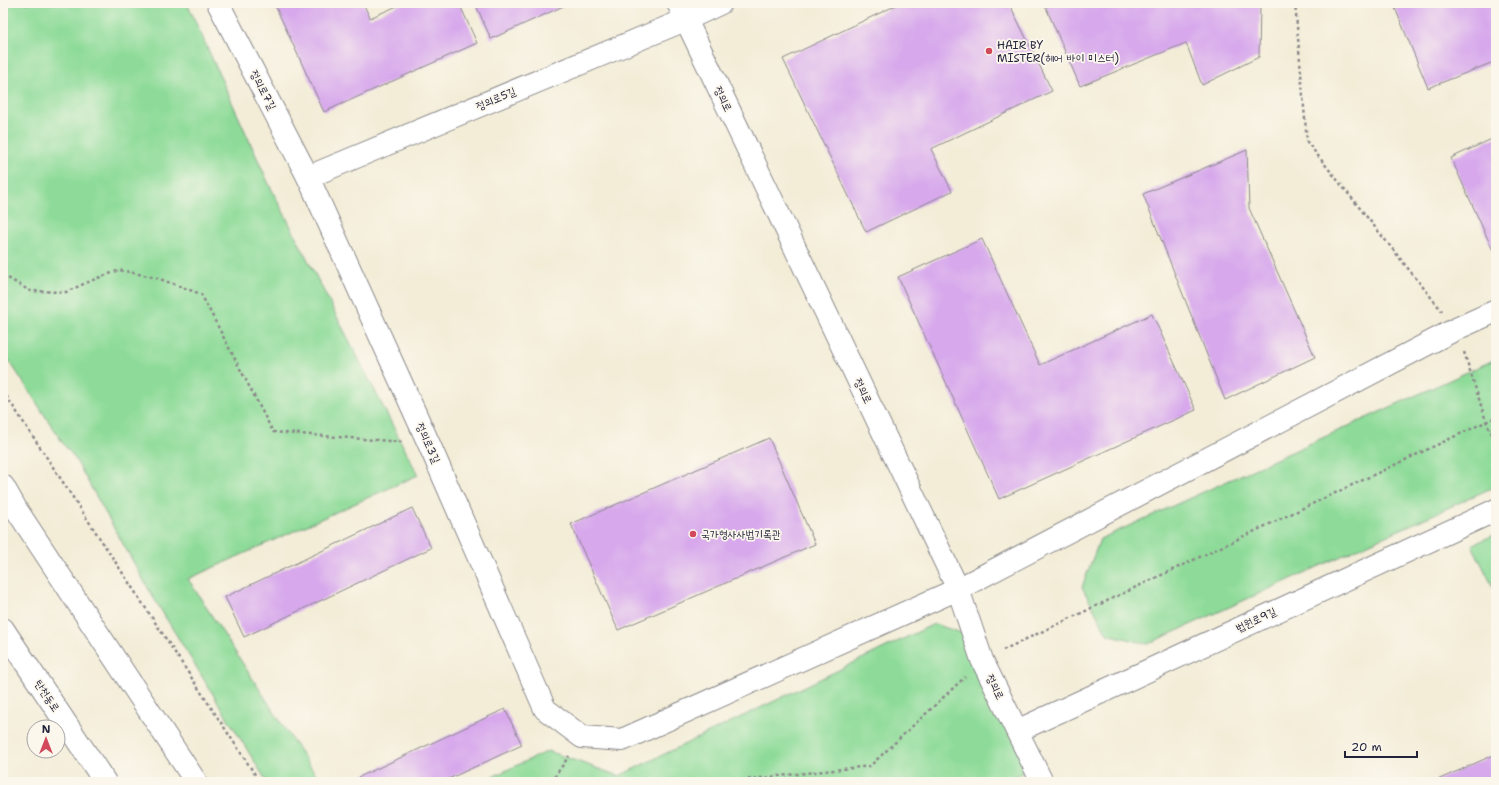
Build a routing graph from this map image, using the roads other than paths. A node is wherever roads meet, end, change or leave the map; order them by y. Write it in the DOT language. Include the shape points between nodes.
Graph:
graph roads {
  1 [pos="218,3"];
  2 [pos="721,3"];
  3 [pos="681,11"];
  4 [pos="308,178"];
  5 [pos="1496,311"];
  6 [pos="3,486"];
  7 [pos="1496,510"];
  8 [pos="958,589"];
  9 [pos="3,629"];
  10 [pos="1017,731"];
  11 [pos="105,782"];
  12 [pos="196,782"];
  13 [pos="1042,782"];
  1 -- 4 [label="street, 정의로7길"];
  2 -- 3 [label="street, 정의로5길"];
  3 -- 4 [label="street, 정의로5길"];
  3 -- 8 [label="street, 정의로"];
  4 -- 8 [label="street, 정의로3길" via="429,444 545,710 582,737 622,740"];
  5 -- 8 [label="street" via="1456,329"];
  6 -- 12 [label="street"];
  7 -- 10 [label="street, 법원로9길"];
  8 -- 10 [label="street, 정의로" via="982,660"];
  9 -- 11 [label="street, 탄천동로"];
  10 -- 13 [label="street, 정의로"];
}
